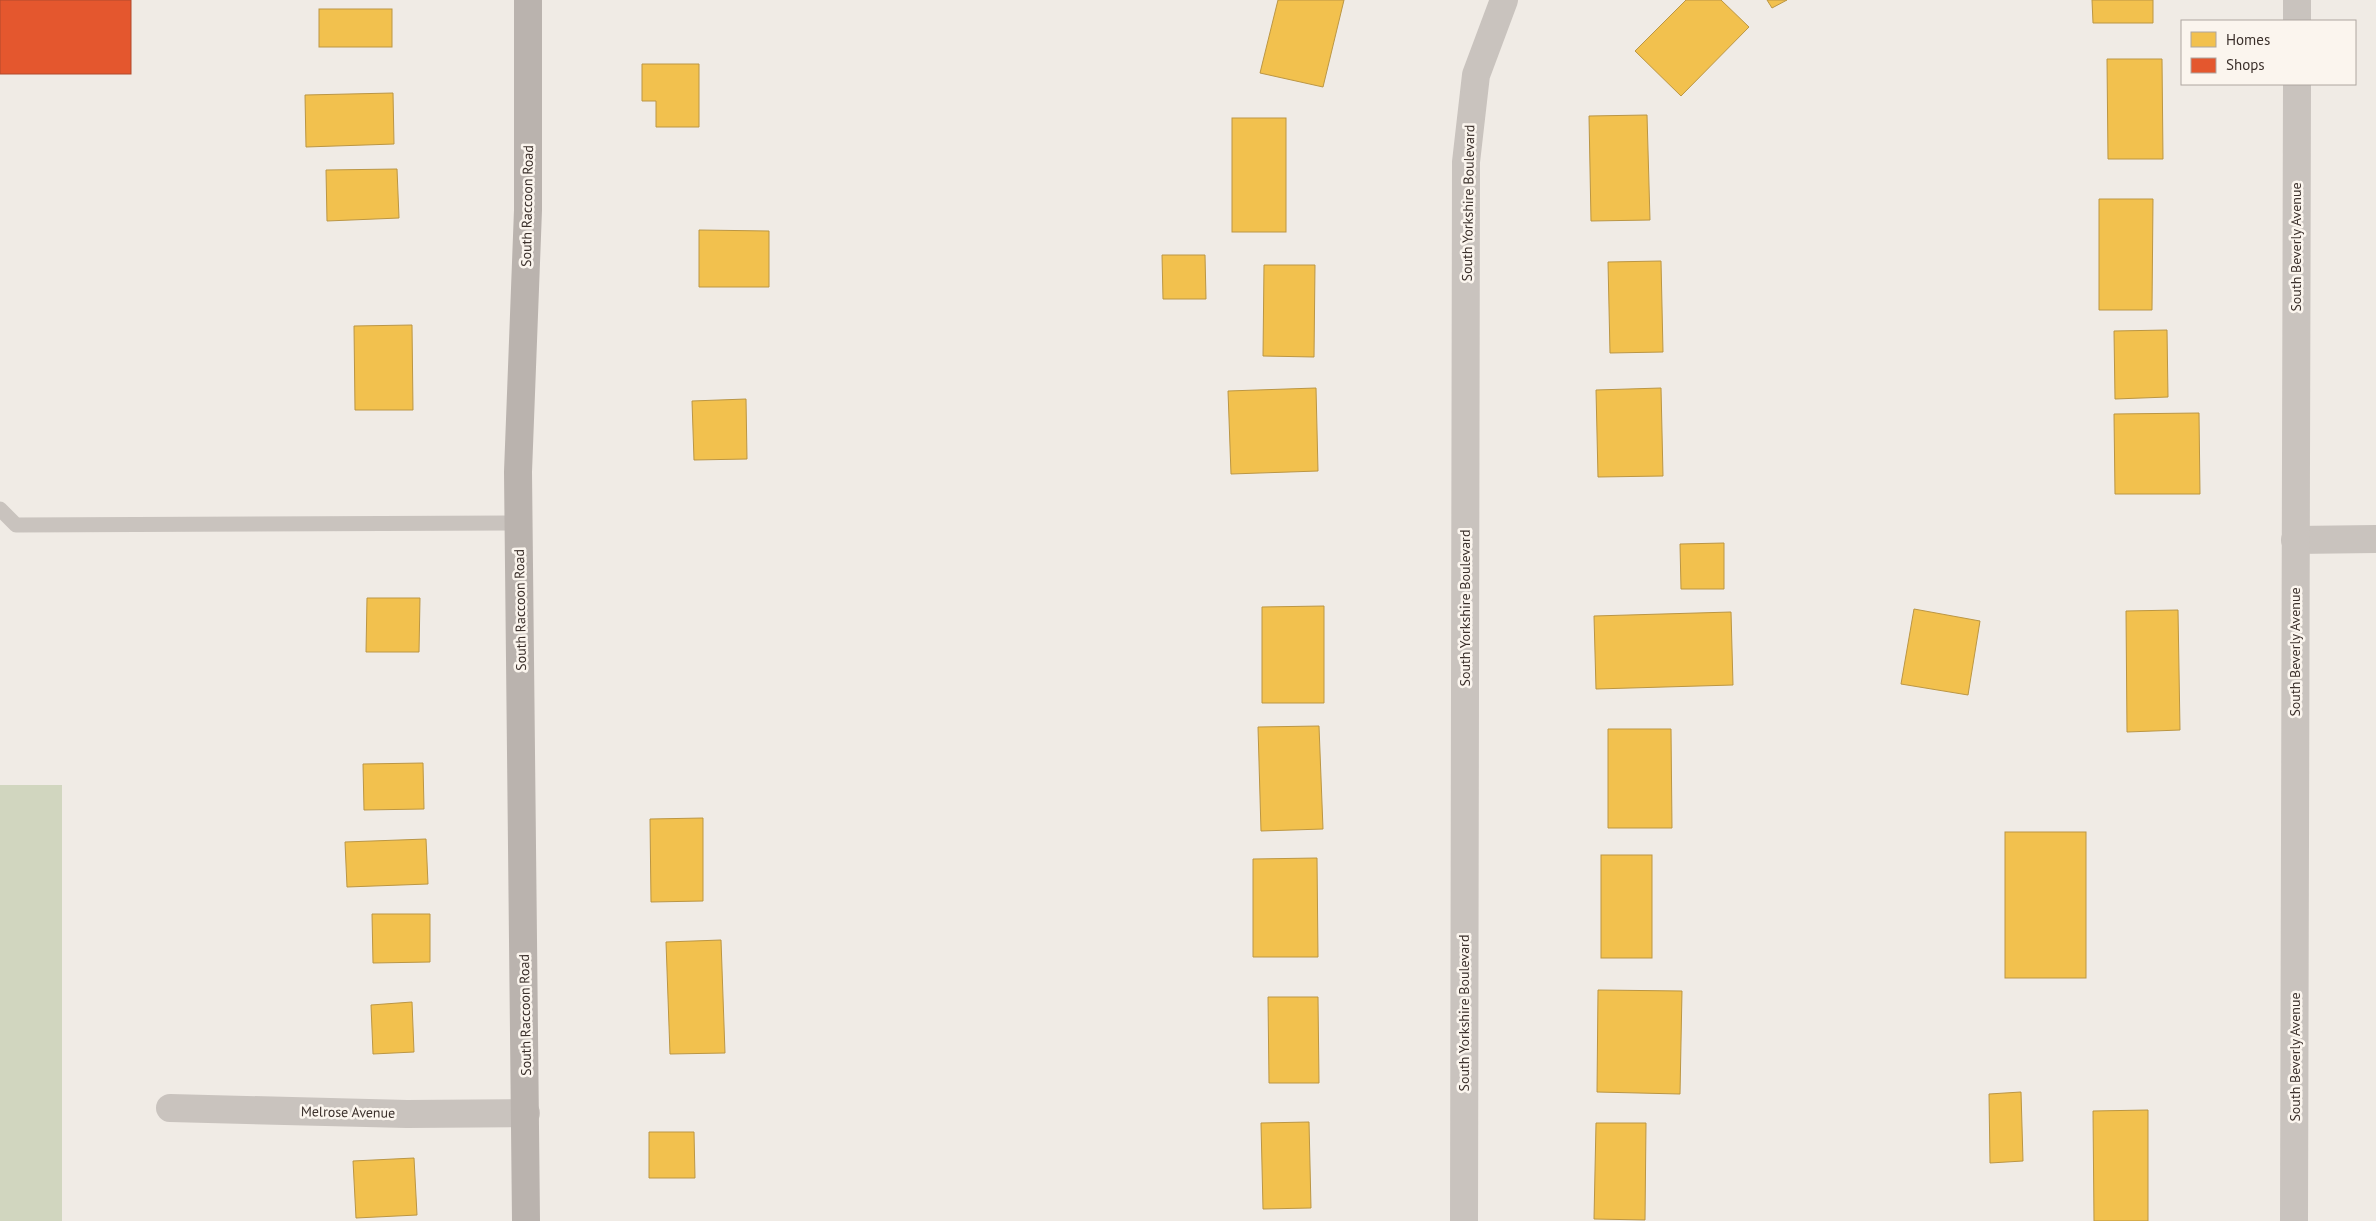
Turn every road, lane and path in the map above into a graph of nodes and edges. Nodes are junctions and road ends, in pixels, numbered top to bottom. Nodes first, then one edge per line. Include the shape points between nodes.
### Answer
1 (528, 0) edge
2 (1504, 0) edge
3 (2297, 0) edge
4 (2297, 20) edge
5 (2297, 85) edge
6 (0, 509) edge
7 (519, 523) junction
8 (2376, 539) edge
9 (2296, 540) junction
10 (170, 1108) dead end
11 (526, 1113) junction
12 (526, 1221) edge
13 (1464, 1221) edge
14 (2294, 1221) edge

1 - 7 street, South Raccoon Road via 528,210
2 - 13 street, South Yorkshire Boulevard via 1476,75 1466,162
3 - 4 street
5 - 9 street, South Beverly Avenue
6 - 7 lane via 16,524
7 - 11 street, South Raccoon Road
8 - 9 street
9 - 14 street, South Beverly Avenue
10 - 11 street, Melrose Avenue via 407,1114
11 - 12 street, South Raccoon Road

